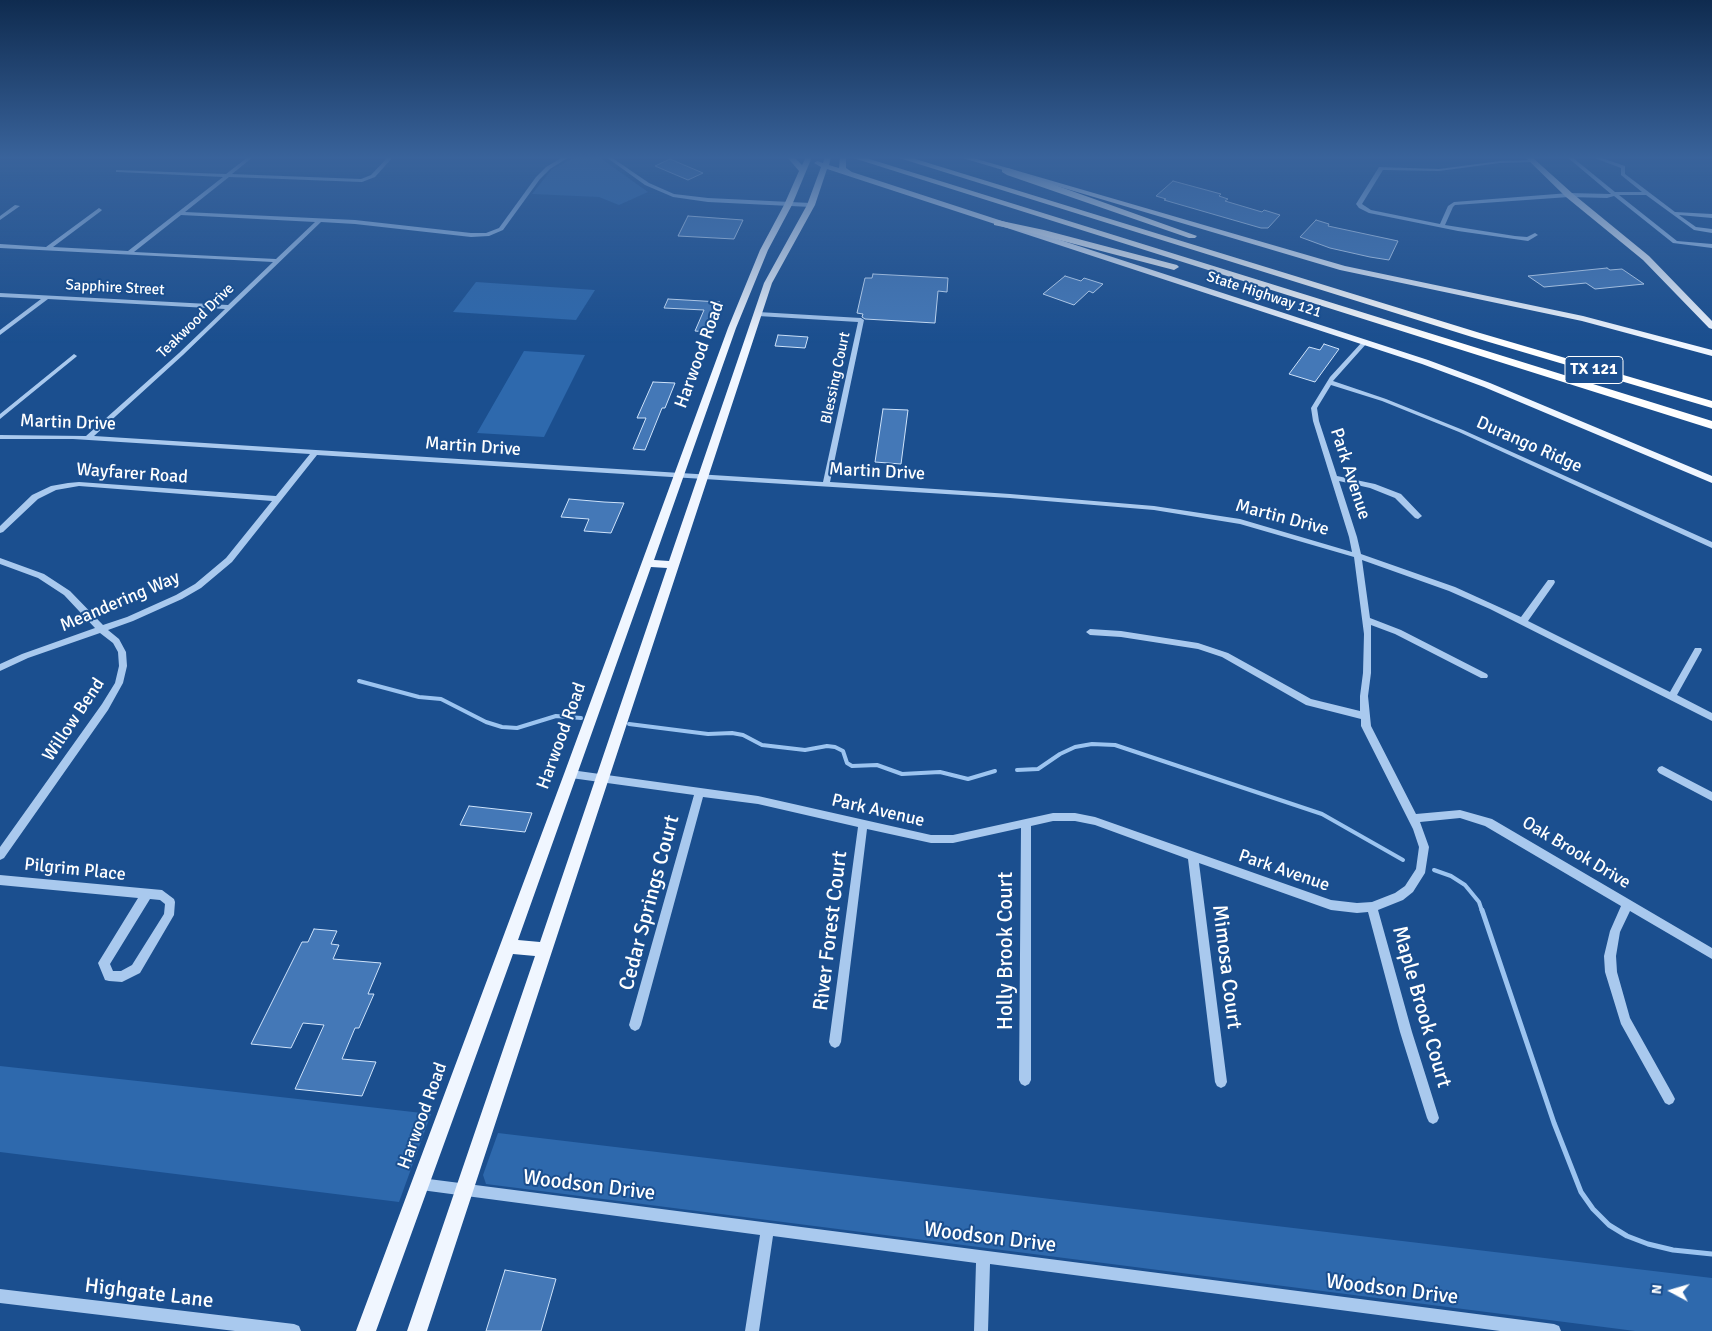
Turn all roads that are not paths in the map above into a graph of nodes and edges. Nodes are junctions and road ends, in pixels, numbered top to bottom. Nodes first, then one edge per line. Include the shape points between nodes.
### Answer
1 (87, 219) edge
2 (171, 219) edge
3 (302, 219) edge
4 (508, 219) edge
5 (784, 219) edge
6 (800, 219) edge
7 (985, 219) edge
8 (1055, 219) edge
9 (1101, 219) edge
10 (1144, 219) edge
11 (1173, 219) edge
12 (1411, 219) edge
13 (1445, 219) edge
14 (1598, 219) edge
15 (1647, 219) edge
16 (1683, 219) edge
17 (320, 220) junction
18 (997, 223) junction
19 (1442, 225) junction
20 (1712, 231) edge
21 (1535, 235) dead end
22 (0, 246) edge
23 (1712, 246) edge
24 (48, 248) junction
25 (775, 250) junction
26 (129, 253) junction
27 (277, 261) junction
28 (0, 295) edge
29 (47, 297) junction
30 (228, 307) junction
31 (738, 312) junction
32 (758, 314) junction
33 (1712, 326) edge
34 (1410, 329) junction
35 (0, 334) edge
36 (1476, 335) junction
37 (1365, 342) junction
38 (1712, 354) edge
39 (74, 356) dead end
40 (714, 380) junction
41 (1329, 382) junction
42 (734, 385) junction
43 (1712, 405) edge
44 (0, 417) edge
45 (1712, 424) edge
46 (0, 437) edge
47 (88, 438) junction
48 (314, 453) junction
49 (679, 476) junction
50 (702, 477) junction
51 (1334, 478) junction
52 (1712, 480) edge
53 (826, 485) junction
54 (278, 499) junction
55 (1418, 516) dead end
56 (0, 530) edge
57 (1712, 545) edge
58 (1358, 556) junction
59 (0, 561) edge
60 (647, 563) junction
61 (673, 565) junction
62 (1551, 582) dead end
63 (1366, 620) junction
64 (1522, 622) junction
65 (102, 630) junction
66 (1090, 632) dead end
67 (1698, 650) dead end
68 (0, 668) edge
69 (1484, 676) dead end
70 (1672, 697) junction
71 (1365, 716) junction
72 (1712, 717) edge
73 (1662, 770) dead end
74 (572, 774) junction
75 (602, 778) junction
76 (700, 791) junction
77 (1712, 797) edge
78 (1414, 818) junction
79 (1026, 822) junction
80 (863, 824) junction
81 (0, 855) edge
82 (1193, 856) junction
83 (0, 880) edge
84 (146, 895) junction
85 (1628, 904) junction
86 (1372, 907) junction
87 (508, 946) junction
88 (546, 950) junction
89 (1712, 954) edge
90 (635, 1025) dead end
91 (835, 1042) dead end
92 (1025, 1080) dead end
93 (1221, 1082) dead end
94 (1669, 1099) dead end
95 (1433, 1118) dead end
96 (421, 1184) junction
97 (464, 1190) junction
98 (767, 1229) junction
99 (982, 1257) junction
100 (0, 1296) edge
101 (230, 1327) edge
102 (294, 1331) edge
103 (366, 1331) edge
104 (417, 1331) edge
105 (752, 1331) edge
106 (981, 1331) edge
107 (1554, 1331) edge

1 - 24 street
2 - 26 street
3 - 17 street
4 - 17 street via 501,229 488,235
5 - 25 main road, Harwood Road
6 - 25 main road, Harwood Road
7 - 18 main road, State Highway 121
8 - 34 highway, TX 121
9 - 36 highway, TX 121
10 - 36 highway via 1455,323
11 - 38 main road via 1327,264 1583,319
12 - 19 street
13 - 19 street
14 - 33 main road via 1646,258
15 - 23 street via 1675,242
16 - 20 street via 1694,228
17 - 27 street, Teakwood Drive
18 - 34 highway via 1230,282 1389,327
18 - 37 main road, State Highway 121
19 - 21 street via 1528,240
22 - 24 street
24 - 26 street
25 - 31 main road, Harwood Road
25 - 32 main road, Harwood Road
26 - 27 street
27 - 30 street, Teakwood Drive
28 - 29 street, Sapphire Street
29 - 30 street, Sapphire Street
29 - 35 street
30 - 47 street, Teakwood Drive
31 - 32 main road
31 - 40 main road, Harwood Road
32 - 42 main road, Harwood Road
32 - 53 street, Blessing Court via 861,320
34 - 45 highway, TX 121
36 - 43 highway, TX 121
37 - 41 street, Park Avenue
37 - 52 main road, State Highway 121 via 1487,385
39 - 44 street
40 - 42 main road
40 - 49 main road, Harwood Road
41 - 51 street, Park Avenue via 1314,408
41 - 57 street, Durango Ridge via 1461,431
42 - 50 main road, Harwood Road
46 - 47 street, Martin Drive
47 - 48 street, Martin Drive
48 - 49 street, Martin Drive
48 - 54 street, Meandering Way
49 - 50 street, Martin Drive
49 - 60 main road, Harwood Road
50 - 53 street, Martin Drive
50 - 61 main road, Harwood Road
51 - 55 street via 1393,494 1404,500
51 - 58 street, Park Avenue
53 - 58 street, Martin Drive via 1154,508 1240,522
54 - 56 street, Wayfarer Road via 68,485 35,497
54 - 65 street, Meandering Way via 230,560 206,580 162,605
58 - 63 street, Park Avenue
58 - 64 street, Martin Drive via 1459,592
59 - 65 street, Willow Bend via 54,583
60 - 61 main road
60 - 74 main road, Harwood Road
61 - 75 main road, Harwood Road
62 - 64 street
63 - 69 street via 1398,632
63 - 71 street, Park Avenue
64 - 70 street, Martin Drive
65 - 68 street, Meandering Way via 25,656
65 - 81 street, Willow Bend via 116,641 122,652 119,683
66 - 71 street via 1198,646 1225,654 1309,702
67 - 70 street
70 - 72 street, Martin Drive
71 - 78 street, Park Avenue via 1370,735
73 - 77 street
74 - 75 street, Park Avenue
74 - 87 main road, Harwood Road
75 - 76 street, Park Avenue
75 - 88 main road, Harwood Road
76 - 80 street, Park Avenue via 768,802
76 - 90 street, Cedar Springs Court
78 - 85 street, Oak Brook Drive via 1460,814 1488,822
78 - 86 street, Park Avenue via 1424,847 1421,870 1409,889 1399,897
79 - 80 street, Park Avenue via 941,840
79 - 82 street, Park Avenue via 1063,816 1086,819
79 - 92 street, Holly Brook Court
80 - 91 street, River Forest Court
82 - 86 street, Park Avenue via 1330,905
82 - 93 street, Mimosa Court
83 - 84 street, Pilgrim Place
84 - 84 street, Pilgrim Place via 162,896 170,902 169,915 136,969 122,977 109,976 104,963
85 - 89 street, Oak Brook Drive
85 - 94 street via 1615,931 1610,956 1611,972 1625,1020
86 - 95 street, Maple Brook Court
87 - 88 main road
87 - 96 main road, Harwood Road
88 - 97 main road, Harwood Road
96 - 97 street, Woodson Drive
96 - 103 main road, Harwood Road
97 - 98 street, Woodson Drive
97 - 104 main road, Harwood Road
98 - 99 street, Woodson Drive
98 - 105 street
99 - 106 street
99 - 107 street, Woodson Drive
100 - 101 street, Highgate Lane
101 - 102 street, Highgate Lane

